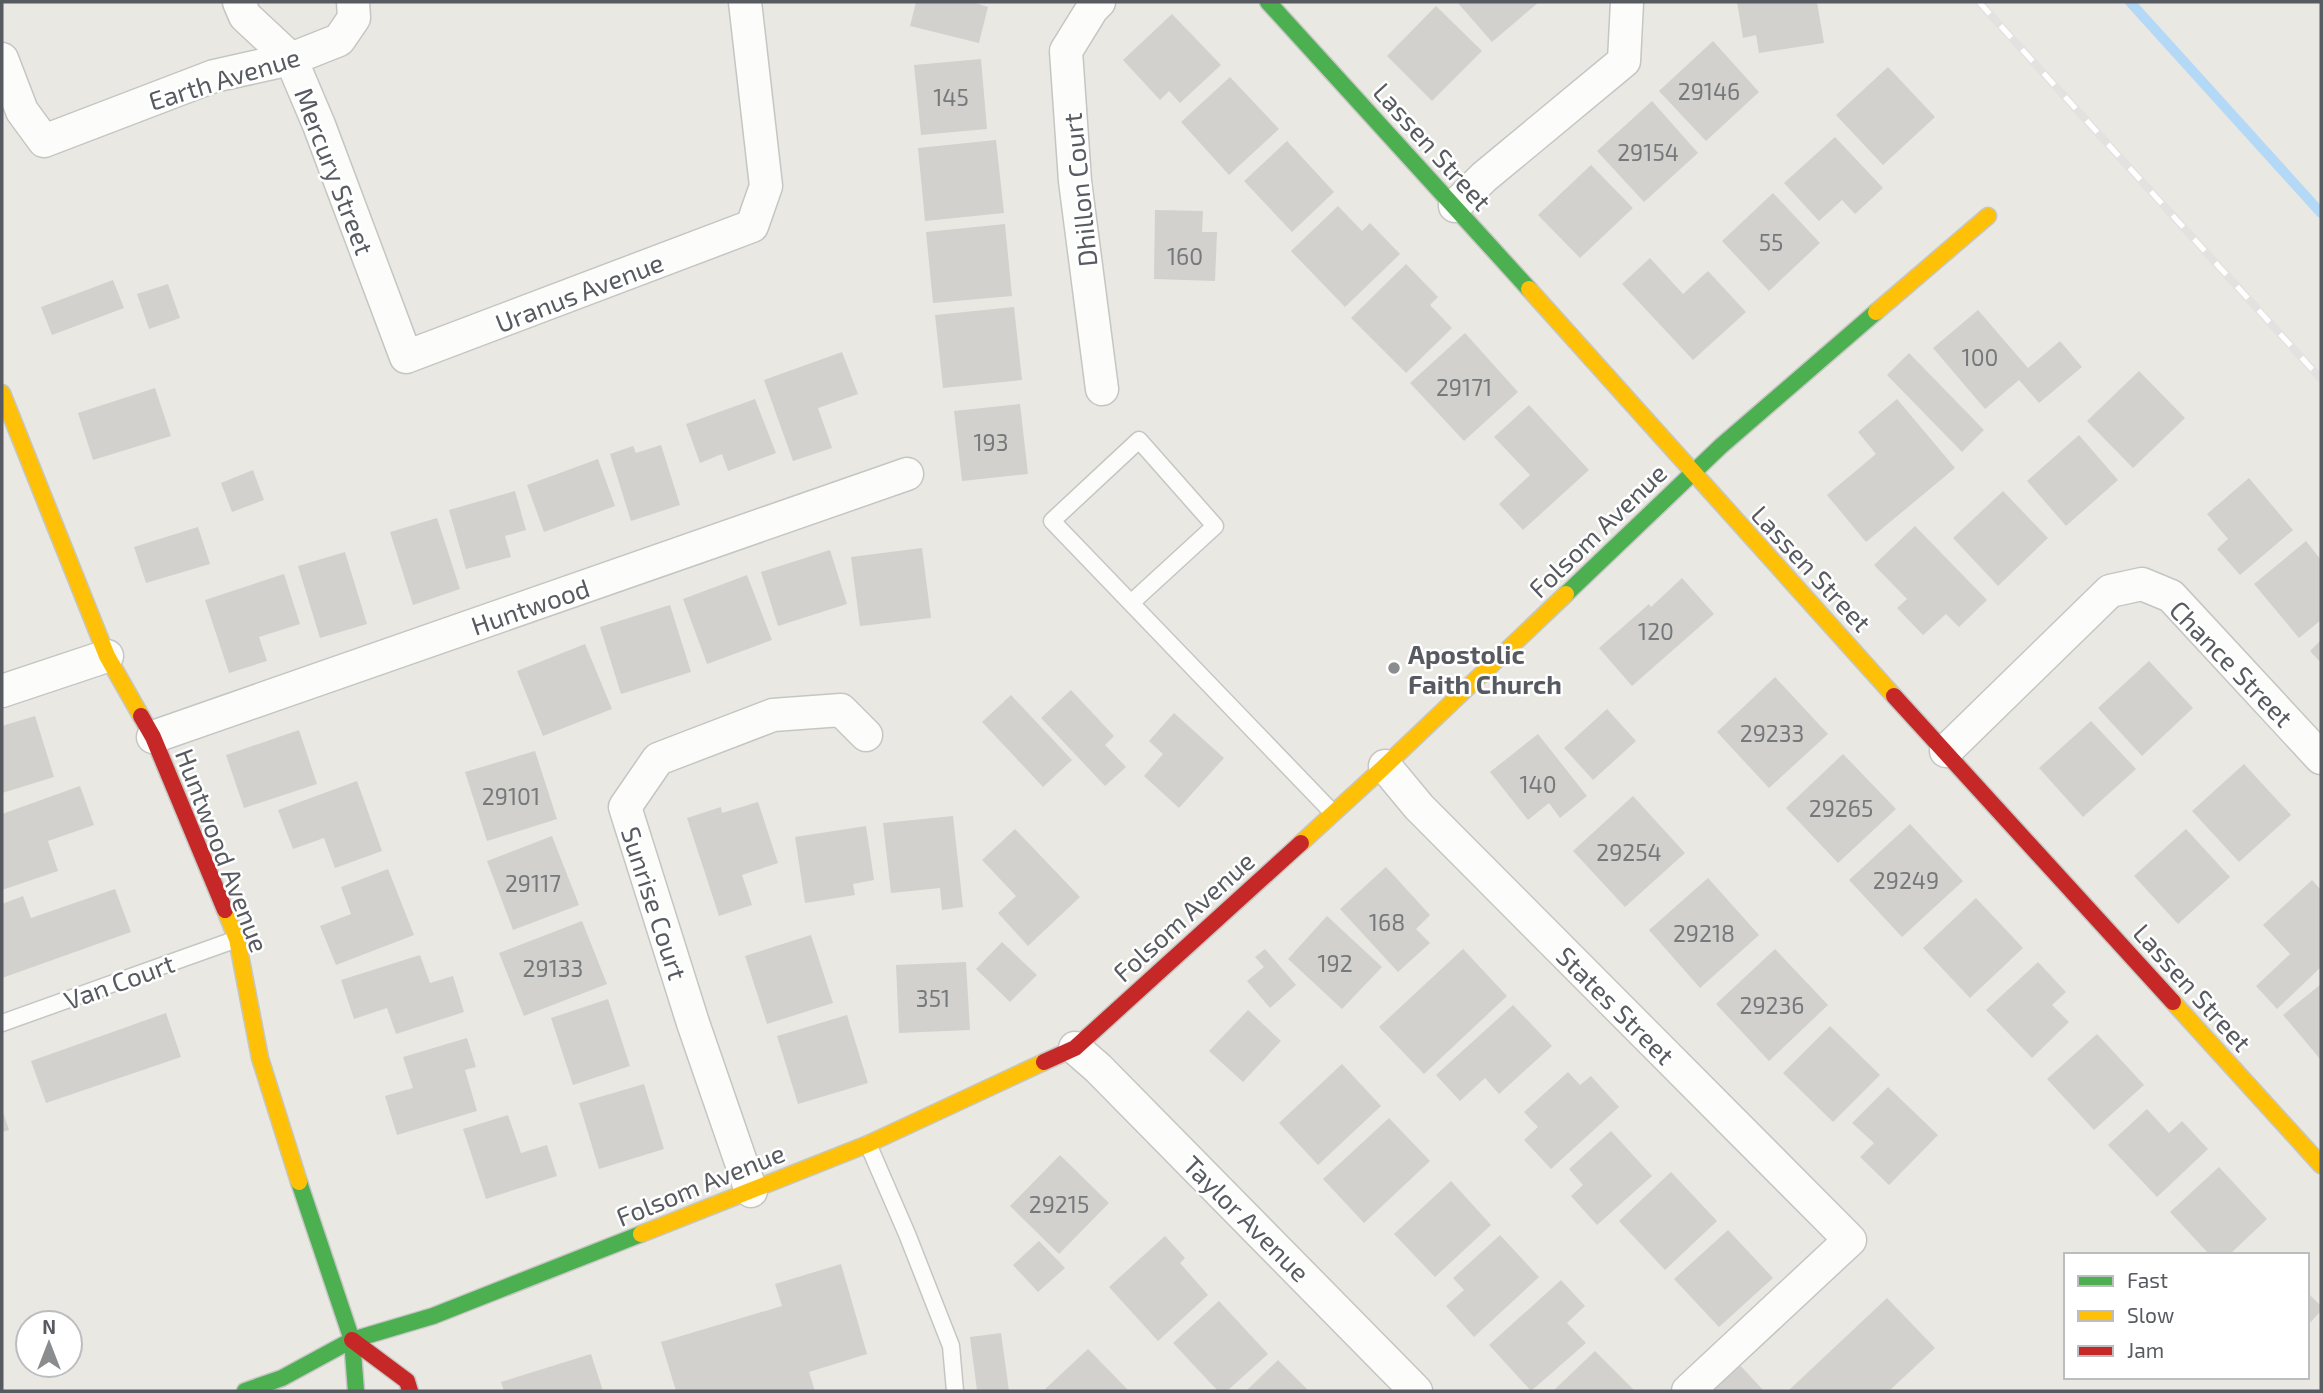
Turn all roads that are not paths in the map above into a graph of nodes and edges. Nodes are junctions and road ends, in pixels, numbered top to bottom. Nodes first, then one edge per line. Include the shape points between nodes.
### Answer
1 (240, 2) edge
2 (745, 2) edge
3 (1099, 2) edge
4 (1268, 2) edge
5 (1628, 2) edge
6 (354, 10) edge
7 (2, 59) edge
8 (291, 59) junction
9 (1455, 206) junction
10 (1988, 216) dead end
11 (406, 357) joint
12 (1102, 389) dead end
13 (4, 405) edge
14 (1692, 473) junction
15 (907, 474) dead end
16 (1131, 603) junction
17 (107, 656) junction
18 (2, 691) edge
19 (866, 735) dead end
20 (153, 737) junction
21 (1946, 751) junction
22 (2321, 758) edge
23 (1385, 766) junction
24 (1333, 813) junction
25 (237, 939) junction
26 (2, 1023) edge
27 (1075, 1048) junction
28 (868, 1144) junction
29 (2321, 1164) edge
30 (751, 1191) junction
31 (352, 1340) junction
32 (245, 1391) edge
33 (356, 1391) edge
34 (410, 1391) edge
35 (956, 1391) edge
36 (1416, 1391) edge
37 (1688, 1391) edge

1 - 8 street, Mercury Street via 245,16
2 - 11 street, Uranus Avenue via 766,186 752,226
3 - 12 street, Dhillon Court via 1066,51 1075,181
4 - 9 street, Lassen Street
5 - 9 street via 1624,61
6 - 8 street, Earth Avenue via 339,40
7 - 8 street, Earth Avenue via 22,111 44,141 214,76
8 - 11 street, Mercury Street
9 - 14 street, Lassen Street
10 - 14 street, Folsom Avenue
13 - 17 street, Huntwood Avenue
14 - 21 street, Lassen Street
14 - 23 street, Folsom Avenue
15 - 20 street, Huntwood
16 - 16 lane via 1052,521 1139,440 1215,526
16 - 24 lane
17 - 18 street
17 - 20 street, Huntwood Avenue
19 - 30 street, Sunrise Court via 841,710 773,715 658,759 625,807
20 - 25 street, Huntwood Avenue
21 - 22 street, Chance Street via 2110,591 2143,584 2171,596
21 - 29 street, Lassen Street
23 - 24 street, Folsom Avenue
23 - 37 street, States Street via 1419,807 1850,1240
24 - 27 street, Folsom Avenue
25 - 26 lane, Van Court
25 - 31 street, Huntwood Avenue via 260,1058
27 - 28 street, Folsom Avenue
27 - 36 street, Taylor Avenue
28 - 30 street, Folsom Avenue
28 - 35 lane via 951,1346
30 - 31 street, Folsom Avenue via 433,1316
31 - 32 street, Folsom Avenue via 282,1378
31 - 33 street, Huntwood Avenue
31 - 34 street via 407,1381

